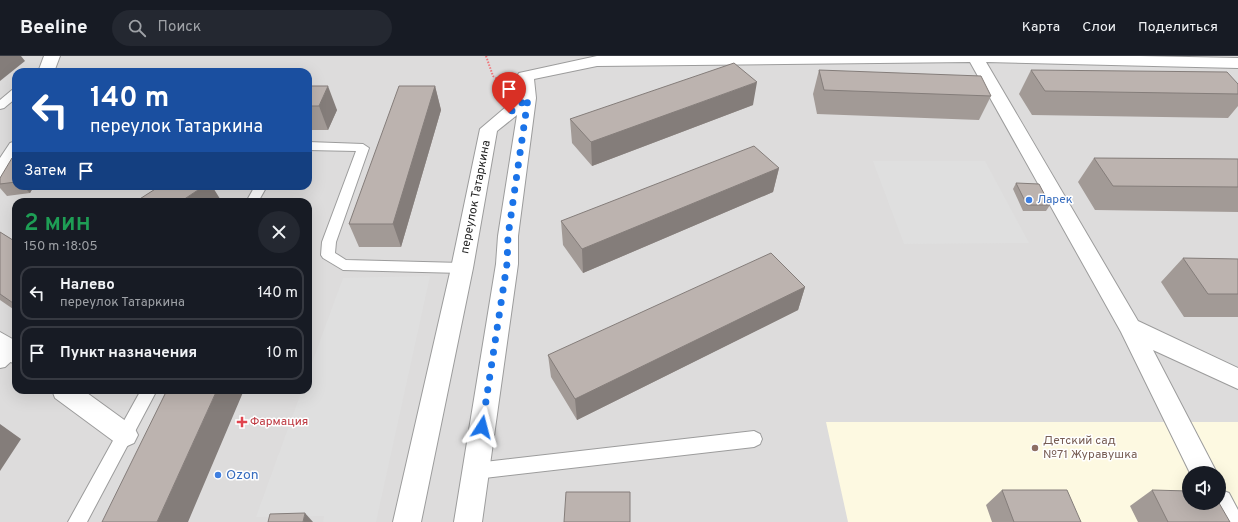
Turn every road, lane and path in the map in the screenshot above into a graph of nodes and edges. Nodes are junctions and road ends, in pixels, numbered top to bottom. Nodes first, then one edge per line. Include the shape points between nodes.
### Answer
1 (52, 56) edge
2 (975, 57) junction
3 (1238, 63) edge
4 (48, 68) edge
5 (12, 96) edge
6 (528, 98) junction
7 (0, 106) edge
8 (312, 146) edge
9 (12, 154) edge
10 (0, 173) edge
11 (462, 268) junction
12 (1130, 328) junction
13 (1238, 379) edge
14 (69, 394) edge
15 (147, 394) edge
16 (125, 435) junction
17 (754, 439) dead end
18 (1200, 466) edge
19 (476, 471) junction
20 (1223, 510) edge
21 (77, 522) edge
22 (407, 522) edge
23 (468, 522) edge
24 (1230, 522) edge

1 - 4 street
2 - 3 street
2 - 6 street via 597,61 525,76
2 - 12 street
5 - 7 lane
6 - 11 street, переулок Татаркина via 489,128
6 - 19 street via 508,236 507,264
8 - 11 lane via 363,148 329,242 328,255 343,265
9 - 10 street
11 - 22 street, переулок Татаркина
12 - 13 street
12 - 18 street
14 - 16 street
15 - 16 lane
16 - 21 lane
17 - 19 lane
19 - 23 street
20 - 24 street

